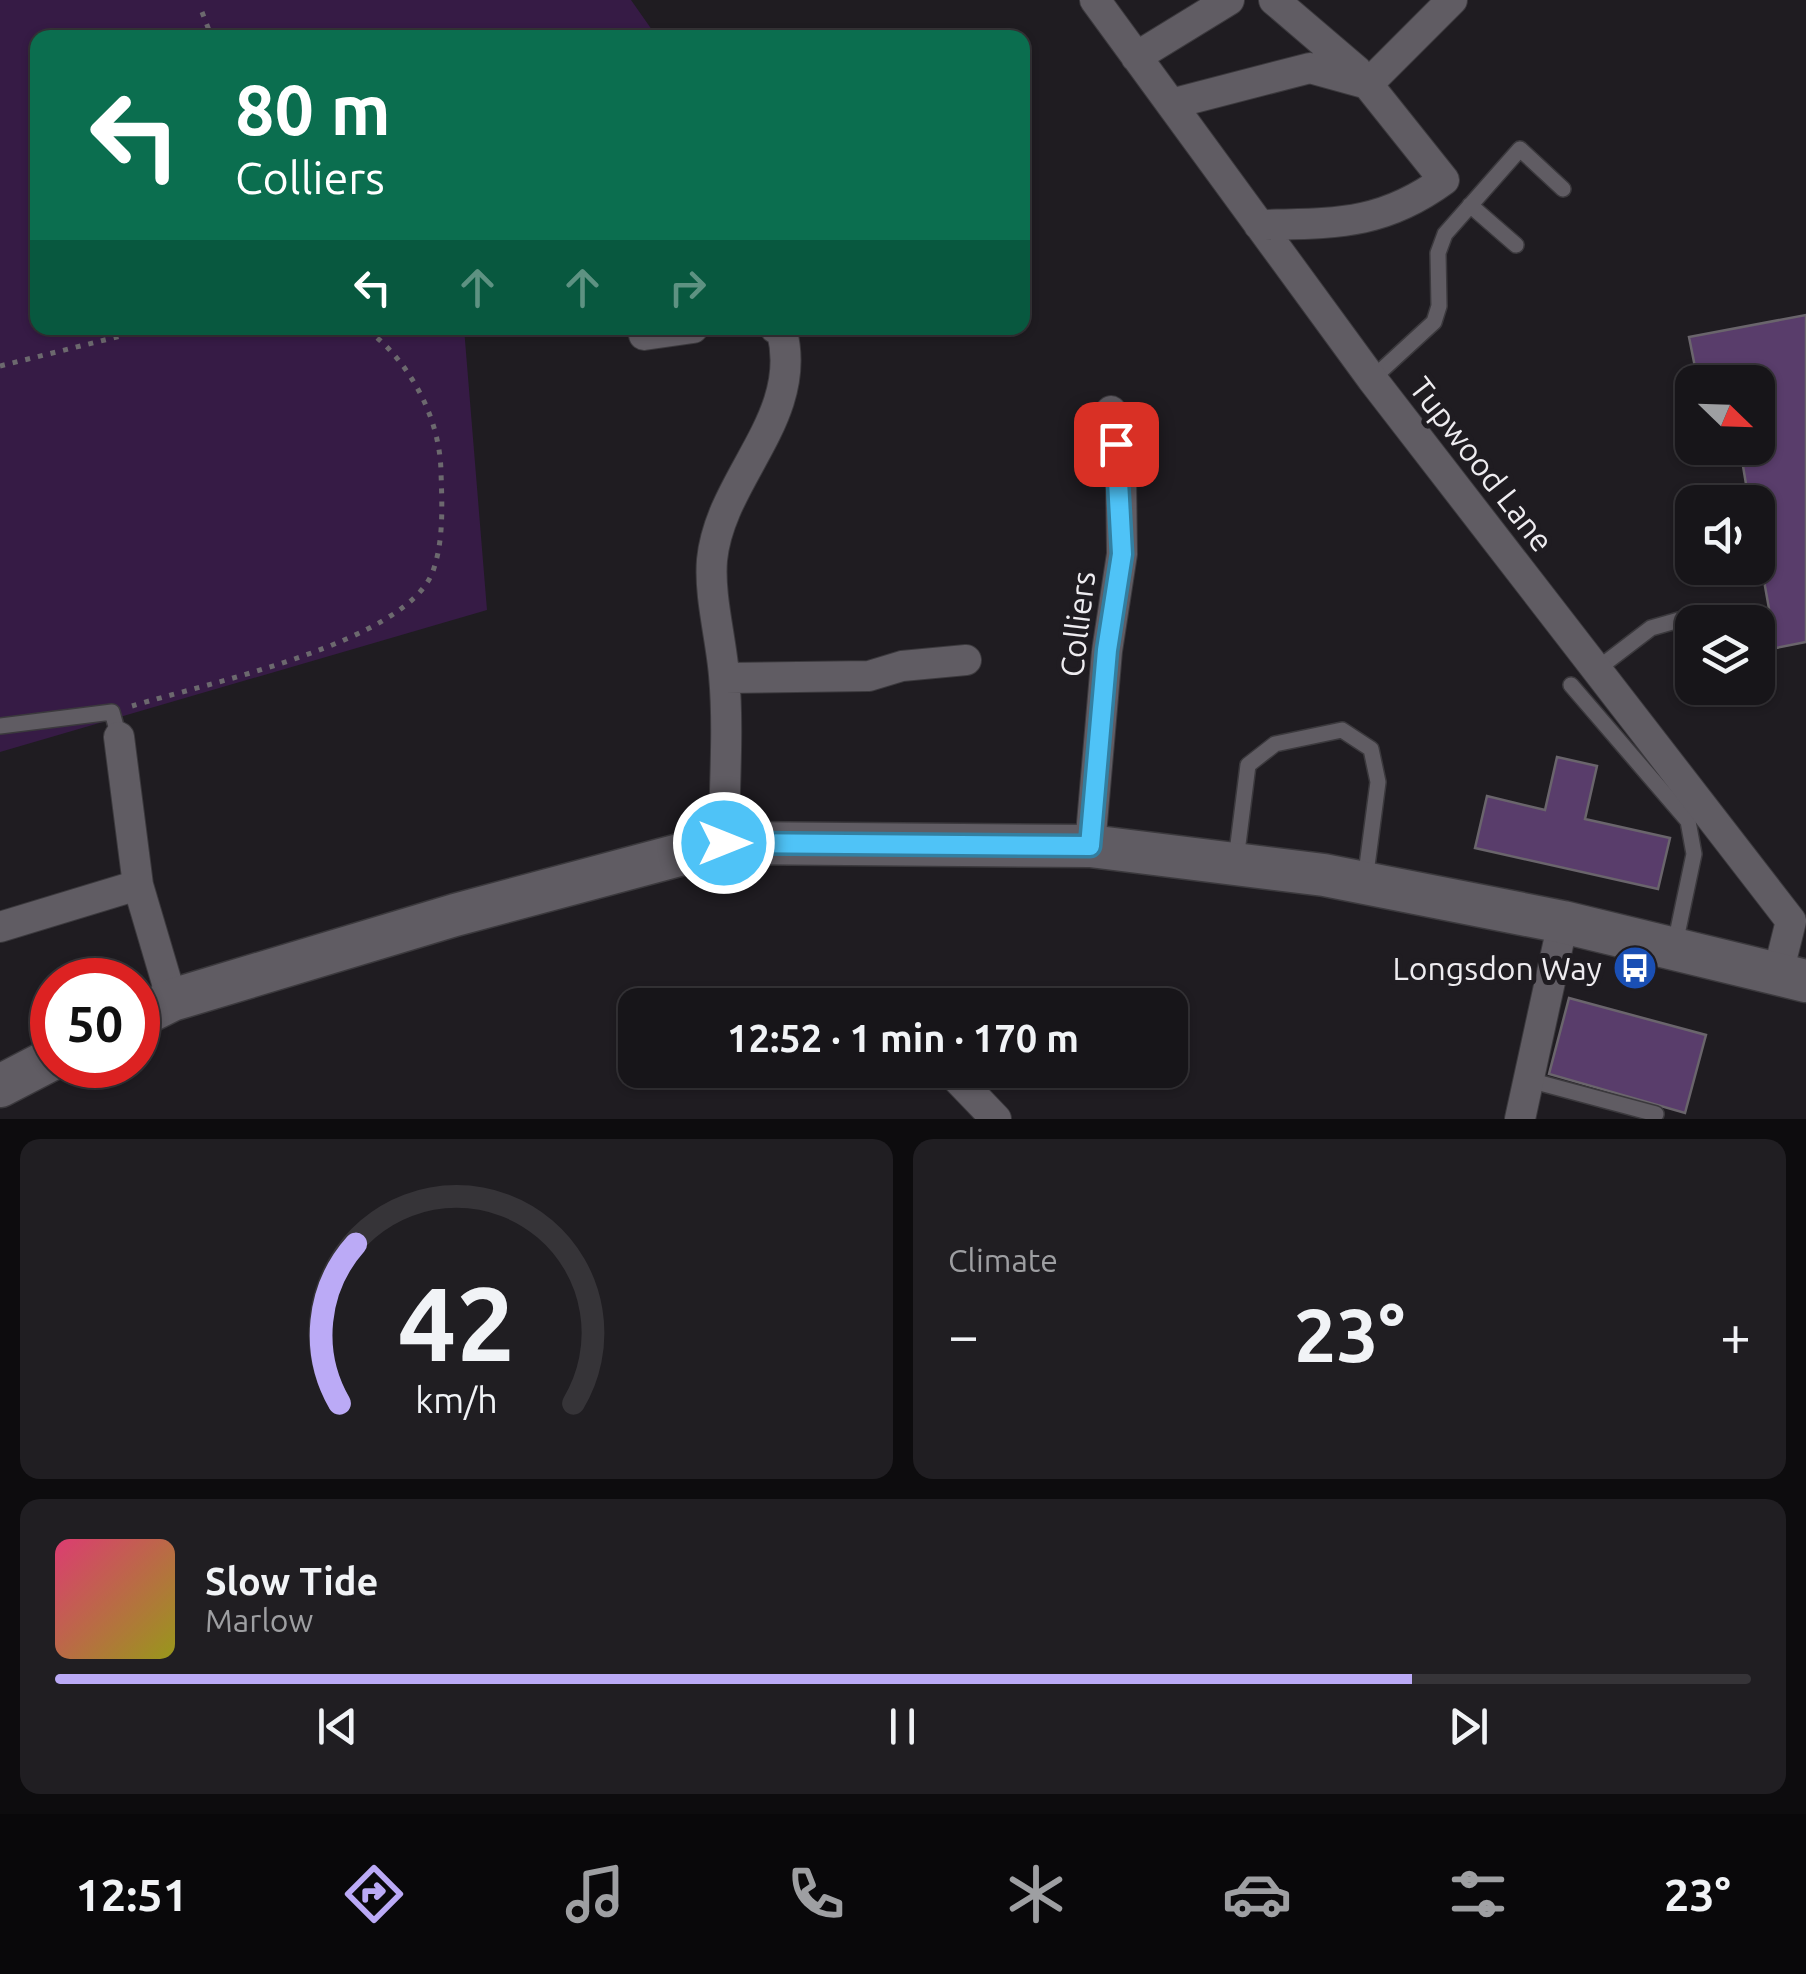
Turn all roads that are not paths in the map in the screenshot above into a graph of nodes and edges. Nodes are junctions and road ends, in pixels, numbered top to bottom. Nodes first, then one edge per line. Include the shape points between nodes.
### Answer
1 (1095, 0) edge
2 (1228, 0) edge
3 (1274, 0) edge
4 (1452, 0) edge
5 (1136, 56) junction
6 (1368, 84) junction
7 (1171, 104) junction
8 (1564, 188) dead end
9 (1470, 205) junction
10 (1259, 224) junction
11 (1516, 245) dead end
12 (783, 335) edge
13 (1372, 379) junction
14 (1111, 411) dead end
15 (1675, 621) edge
16 (966, 660) dead end
17 (725, 678) junction
18 (1584, 678) junction
19 (116, 725) joint
20 (0, 726) edge
21 (724, 843) junction
22 (1090, 846) junction
23 (1235, 864) junction
24 (1364, 883) junction
25 (138, 885) junction
26 (1563, 922) junction
27 (0, 927) edge
28 (1674, 948) junction
29 (148, 958) edge
30 (1792, 977) edge
31 (160, 1006) edge
32 (30, 1071) edge
33 (1530, 1080) junction
34 (0, 1086) edge
35 (966, 1088) edge
36 (1656, 1114) dead end
37 (996, 1119) edge
38 (1520, 1119) edge

1 - 5 street, Tupwood Lane
2 - 5 street
3 - 6 street
4 - 6 street
5 - 7 street, Tupwood Lane
6 - 7 street via 1310,68
6 - 10 street via 1444,180 1413,202 1364,221
7 - 10 street, Tupwood Lane
8 - 9 lane via 1520,149
9 - 11 lane
9 - 13 lane via 1438,253 1434,322
10 - 13 street, Tupwood Lane
12 - 17 street via 789,359 780,405 723,522 712,561
13 - 18 street, Tupwood Lane
14 - 22 street, Colliers via 1122,554
15 - 18 lane via 1651,628
16 - 17 street via 869,676
17 - 21 street
18 - 28 lane via 1688,821 1694,854
18 - 30 street, Tupwood Lane via 1791,921
19 - 20 lane
19 - 25 street
21 - 22 main road
21 - 31 main road via 455,915
22 - 23 main road
23 - 24 main road
23 - 24 lane via 1248,765 1275,744 1342,730 1371,749 1378,782
24 - 26 main road
25 - 27 street
25 - 29 street
26 - 28 main road
26 - 33 street
28 - 30 main road
32 - 34 main road
33 - 36 lane
33 - 38 street
35 - 37 street

